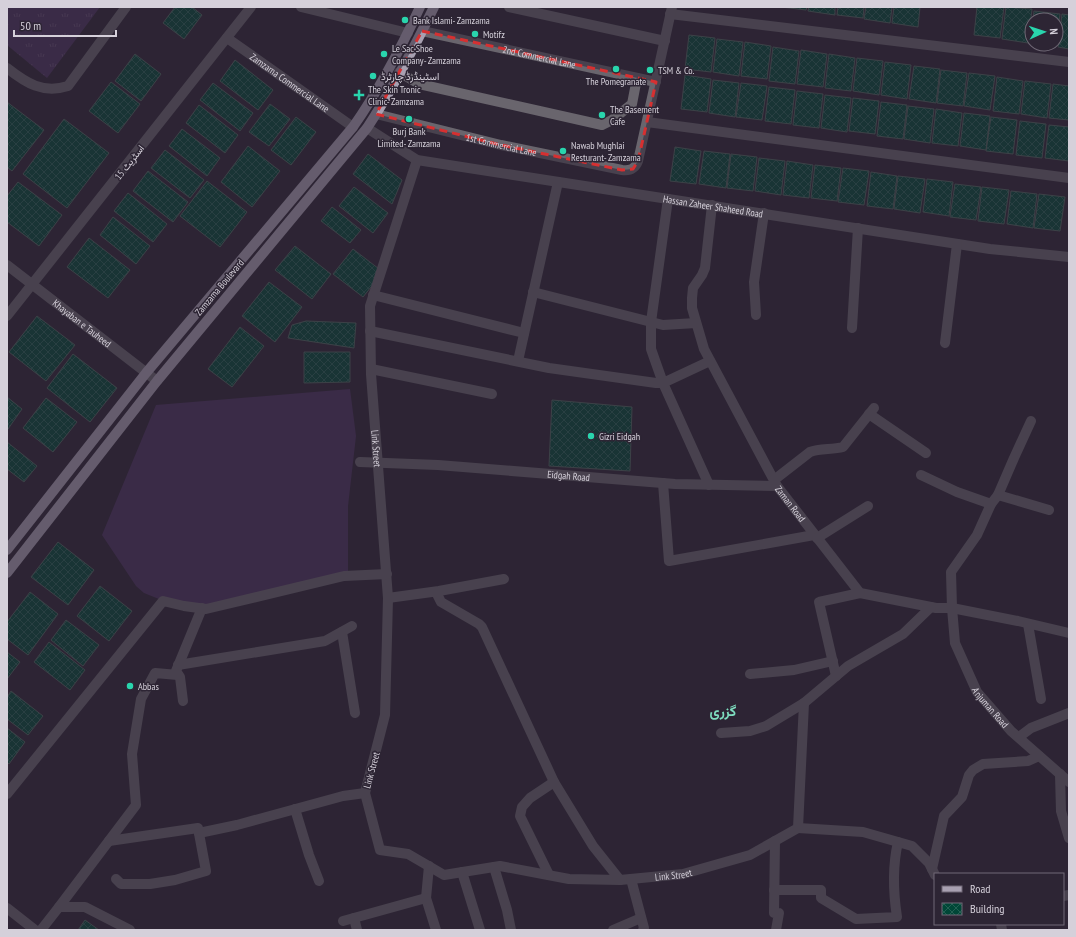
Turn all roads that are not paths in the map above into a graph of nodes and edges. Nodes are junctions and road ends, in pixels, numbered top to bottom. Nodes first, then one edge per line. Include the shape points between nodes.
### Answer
1 (126, 7) edge
2 (251, 7) edge
3 (301, 7) edge
4 (420, 7) edge
5 (434, 7) edge
6 (508, 7) edge
7 (671, 10) edge
8 (422, 31) junction
9 (408, 33) junction
10 (227, 38) junction
11 (665, 41) junction
12 (1069, 62) edge
13 (9, 72) edge
14 (399, 72) junction
15 (637, 78) junction
16 (656, 82) junction
17 (376, 114) junction
18 (647, 122) junction
19 (353, 127) junction
20 (367, 128) junction
21 (417, 160) junction
22 (1069, 178) edge
23 (558, 182) junction
24 (668, 199) junction
25 (712, 205) junction
26 (764, 214) junction
27 (858, 228) junction
28 (957, 244) junction
29 (1069, 257) edge
30 (7, 265) edge
31 (32, 285) junction
32 (533, 292) junction
33 (373, 295) junction
34 (756, 315) dead end
35 (7, 316) edge
36 (651, 322) junction
37 (696, 323) junction
38 (852, 328) dead end
39 (370, 331) junction
40 (524, 332) junction
41 (945, 343) dead end
42 (710, 360) junction
43 (518, 361) junction
44 (371, 369) junction
45 (146, 373) junction
46 (157, 381) junction
47 (663, 382) junction
48 (492, 394) dead end
49 (1031, 421) dead end
50 (926, 453) dead end
51 (360, 462) dead end
52 (378, 463) junction
53 (921, 475) dead end
54 (663, 483) junction
55 (776, 483) junction
56 (709, 485) junction
57 (998, 495) junction
58 (991, 504) junction
59 (868, 506) dead end
60 (1049, 510) dead end
61 (816, 536) junction
62 (7, 550) edge
63 (7, 573) edge
64 (386, 574) junction
65 (504, 579) dead end
66 (436, 592) junction
67 (860, 593) junction
68 (388, 598) junction
69 (931, 607) junction
70 (202, 608) junction
71 (952, 608) junction
72 (1028, 624) junction
73 (352, 626) dead end
74 (342, 632) junction
75 (1069, 633) edge
76 (833, 661) junction
77 (178, 670) junction
78 (750, 674) dead end
79 (836, 676) junction
80 (1041, 699) dead end
81 (183, 701) dead end
82 (804, 703) junction
83 (355, 713) dead end
84 (1069, 713) edge
85 (721, 733) dead end
86 (1019, 737) junction
87 (1039, 756) junction
88 (1060, 774) junction
89 (554, 782) junction
90 (1069, 782) edge
91 (365, 793) junction
92 (7, 794) edge
93 (295, 809) junction
94 (798, 828) junction
95 (199, 833) junction
96 (1069, 838) edge
97 (109, 841) junction
98 (775, 841) junction
99 (898, 842) junction
100 (429, 866) junction
101 (494, 867) junction
102 (462, 872) junction
103 (934, 872) edge
104 (549, 875) junction
105 (116, 879) dead end
106 (631, 879) junction
107 (620, 880) junction
108 (319, 881) dead end
109 (774, 890) junction
110 (426, 898) junction
111 (59, 907) junction
112 (7, 908) edge
113 (354, 918) junction
114 (641, 918) junction
115 (343, 922) dead end
116 (34, 930) edge
117 (42, 930) edge
118 (130, 930) edge
119 (357, 930) edge
120 (436, 930) edge
121 (480, 930) edge
122 (511, 930) edge
123 (613, 930) edge
124 (643, 930) edge
125 (776, 930) edge

1 - 13 street via 68,86 37,87
2 - 10 street, اسٹریٹ 15
3 - 9 street
4 - 9 main road, Zamzama Boulevard
5 - 8 main road, Zamzama Boulevard
6 - 11 street
7 - 11 street
7 - 12 street
8 - 14 main road, Zamzama Boulevard
8 - 15 street, 2nd Commercial Lane
9 - 19 main road, Zamzama Boulevard
10 - 19 street, Zamzama Commercial Lane
10 - 31 street, اسٹریٹ 15
11 - 16 street
14 - 15 street via 419,84 602,125 632,104
14 - 17 main road, Zamzama Boulevard
15 - 16 street, 2nd Commercial Lane
16 - 18 street
17 - 18 street, 1st Commercial Lane via 501,146 628,171 637,165
17 - 20 main road, Zamzama Boulevard
18 - 22 street
19 - 45 main road, Zamzama Boulevard
20 - 21 street, Hassan Zaheer Shaheed Road
20 - 46 main road, Zamzama Boulevard
21 - 23 street, Hassan Zaheer Shaheed Road
21 - 33 street, Link Street
23 - 24 street, Hassan Zaheer Shaheed Road
23 - 32 street
24 - 25 street, Hassan Zaheer Shaheed Road
24 - 36 street
25 - 26 street, Hassan Zaheer Shaheed Road
25 - 37 street, Zaman Road via 704,268 693,288 692,308
26 - 27 street, Hassan Zaheer Shaheed Road
26 - 34 street via 754,282
27 - 28 street, Hassan Zaheer Shaheed Road
27 - 38 street
28 - 29 street, Hassan Zaheer Shaheed Road
28 - 41 street
30 - 31 street, Khayaban e Tauheed
31 - 35 street, اسٹریٹ 15
31 - 45 street, Khayaban e Tauheed
32 - 36 street
32 - 40 street
33 - 39 street, Link Street via 370,306
33 - 40 street
36 - 37 street via 663,325
36 - 47 street via 652,349
37 - 42 street, Zaman Road
39 - 43 street
39 - 44 street, Link Street
40 - 43 street
42 - 47 street
42 - 55 street, Zaman Road
43 - 47 street via 549,368
44 - 48 street
44 - 52 street, Link Street
45 - 46 street, Khayaban e Tauheed
45 - 62 main road, Zamzama Boulevard
46 - 63 main road, Zamzama Boulevard
47 - 56 street
49 - 57 street, Anjuman Road
50 - 55 street via 872,411 843,447 810,452
51 - 52 street, Eidgah Road
52 - 54 street, Eidgah Road via 438,465
52 - 64 street, Link Street
53 - 58 street
54 - 56 street, Eidgah Road
54 - 61 street via 669,561
55 - 56 street, Eidgah Road
55 - 61 street, Zaman Road
57 - 58 street, Anjuman Road
57 - 60 street
58 - 71 street, Anjuman Road via 977,535 952,572
59 - 61 street
61 - 67 street, Zaman Road
64 - 68 street, Link Street
64 - 70 street via 344,576
65 - 66 street
66 - 68 street
66 - 89 street via 442,602 482,627
67 - 69 street
67 - 76 street via 819,602
68 - 91 street, Link Street via 385,716
69 - 71 street
69 - 79 street via 903,634 848,666
70 - 77 street
70 - 92 street via 163,601
71 - 72 street
71 - 86 street, Anjuman Road via 955,643 977,692
72 - 75 street
72 - 80 street
73 - 74 street
74 - 77 street via 325,641
74 - 83 street
76 - 78 street via 794,670
76 - 79 street
77 - 81 street
77 - 97 street via 155,673 141,699 132,754 136,805
79 - 82 street
82 - 85 street via 766,726 750,731
82 - 94 street
84 - 86 street via 1031,728
86 - 87 street, Anjuman Road
87 - 88 street, Anjuman Road
87 - 103 street via 1028,761 983,764 969,774 962,797 944,816
88 - 90 street, Anjuman Road
88 - 96 street via 1061,811
89 - 104 street via 530,798 522,807 520,816
89 - 107 street via 593,846
91 - 93 street
91 - 100 street, Link Street via 380,850 408,854
93 - 95 street
93 - 108 street
94 - 98 street, Link Street
94 - 99 street via 863,832
95 - 97 street via 198,828
95 - 105 street via 206,871 150,884 121,884
97 - 111 street
98 - 106 street, Link Street via 750,855 683,874
98 - 109 street
99 - 103 street via 912,846
99 - 109 street via 894,859 893,888 897,917 856,920 821,898 821,890
100 - 102 street, Link Street via 444,875
100 - 110 street
101 - 102 street, Link Street
101 - 104 street, Link Street
101 - 122 street
102 - 121 street
104 - 107 street, Link Street via 569,879
106 - 107 street, Link Street
106 - 114 street
109 - 125 street via 774,913 779,913
110 - 113 street
110 - 120 street
111 - 117 street
111 - 118 street via 85,907
112 - 116 street
113 - 115 street
113 - 119 street
114 - 123 street
114 - 124 street

